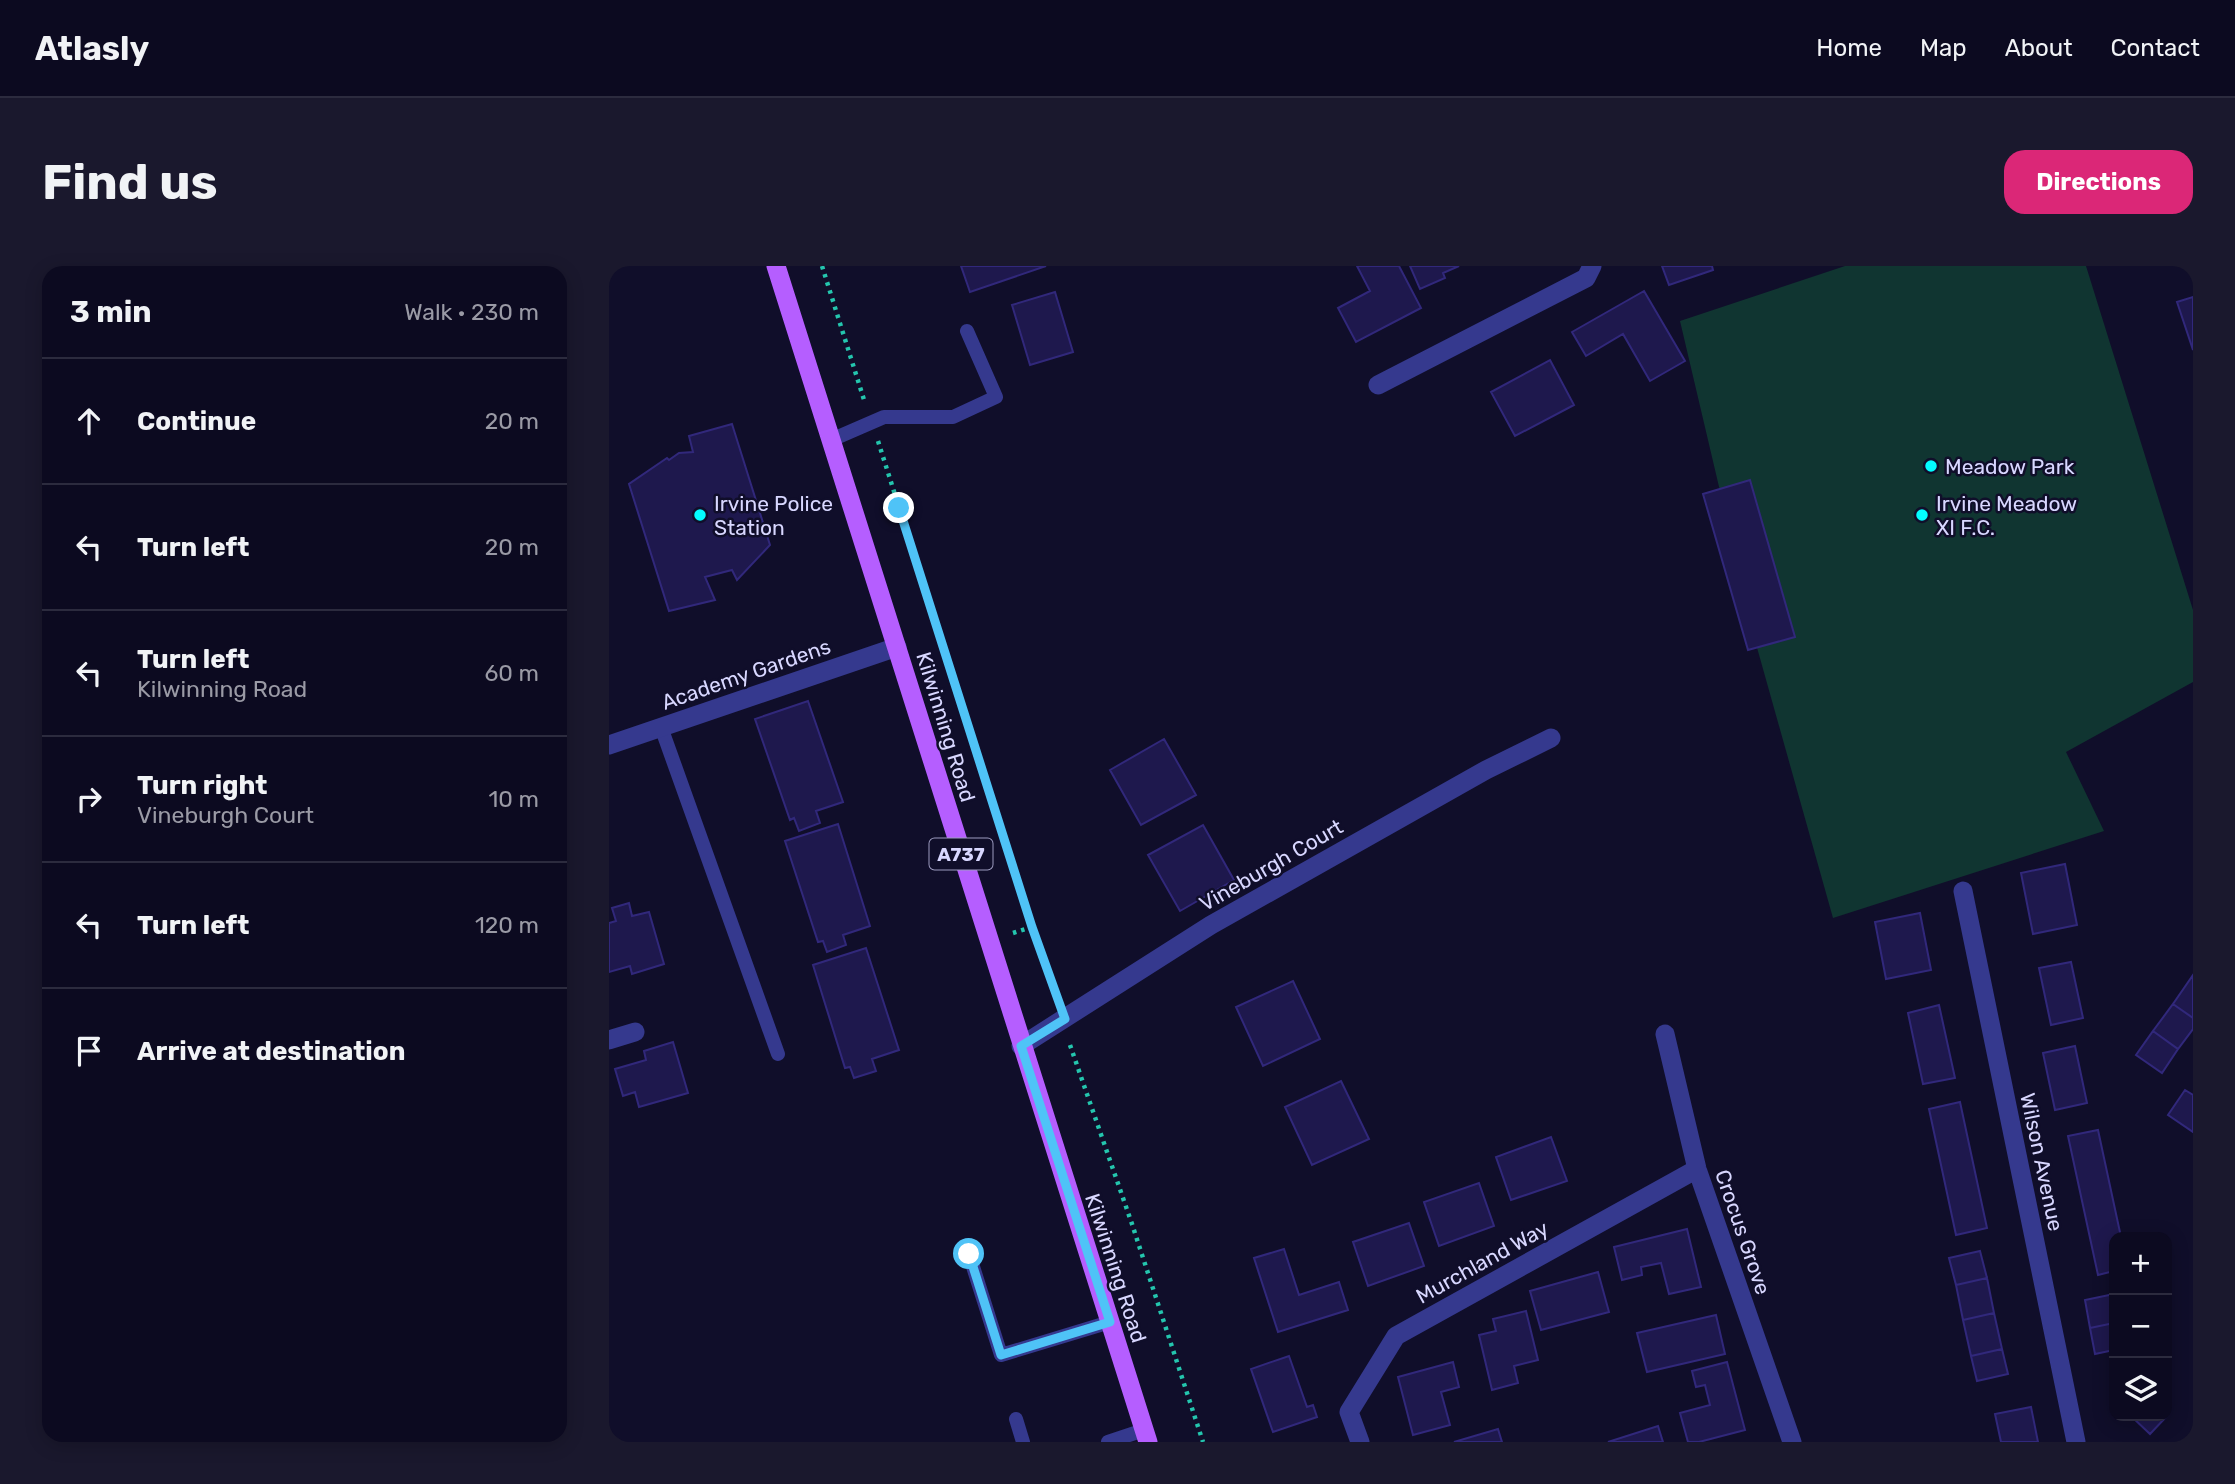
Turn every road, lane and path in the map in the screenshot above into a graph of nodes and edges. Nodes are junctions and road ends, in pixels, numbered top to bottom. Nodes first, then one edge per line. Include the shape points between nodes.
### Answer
1 (776, 266) edge
2 (823, 266) edge
3 (1592, 266) edge
4 (967, 331) dead end
5 (1378, 385) dead end
6 (871, 422) junction
7 (831, 440) junction
8 (897, 647) junction
9 (661, 727) junction
10 (1551, 738) dead end
11 (609, 745) edge
12 (1963, 891) dead end
13 (1065, 1019) junction
14 (635, 1032) dead end
15 (1665, 1034) dead end
16 (609, 1040) edge
17 (1021, 1046) junction
18 (778, 1054) dead end
19 (1697, 1169) junction
20 (969, 1254) dead end
21 (1110, 1322) junction
22 (1016, 1419) dead end
23 (1146, 1436) edge
24 (1023, 1442) edge
25 (1108, 1442) edge
26 (1203, 1442) edge
27 (1360, 1442) edge
28 (1792, 1442) edge
29 (2076, 1442) edge

1 - 7 main road, Kilwinning Road / A737
2 - 6 path
3 - 5 street via 1586,278
4 - 6 lane via 996,397 953,417 884,416
6 - 7 lane
6 - 13 path
7 - 8 main road, Kilwinning Road / A737
8 - 9 street, Academy Gardens
8 - 17 main road, Kilwinning Road / A737
9 - 11 street, Academy Gardens
9 - 18 lane
10 - 13 street, Vineburgh Court via 1211,925
12 - 29 street, Wilson Avenue
13 - 17 street, Vineburgh Court
13 - 26 path via 1071,1051
14 - 16 street
15 - 19 street, Crocus Grove
17 - 21 main road, Kilwinning Road / A737
19 - 27 street, Murchland Way via 1397,1336 1349,1412
19 - 28 street, Crocus Grove
20 - 21 lane via 1001,1355
21 - 23 main road, Kilwinning Road / A737
22 - 24 lane
23 - 25 lane

